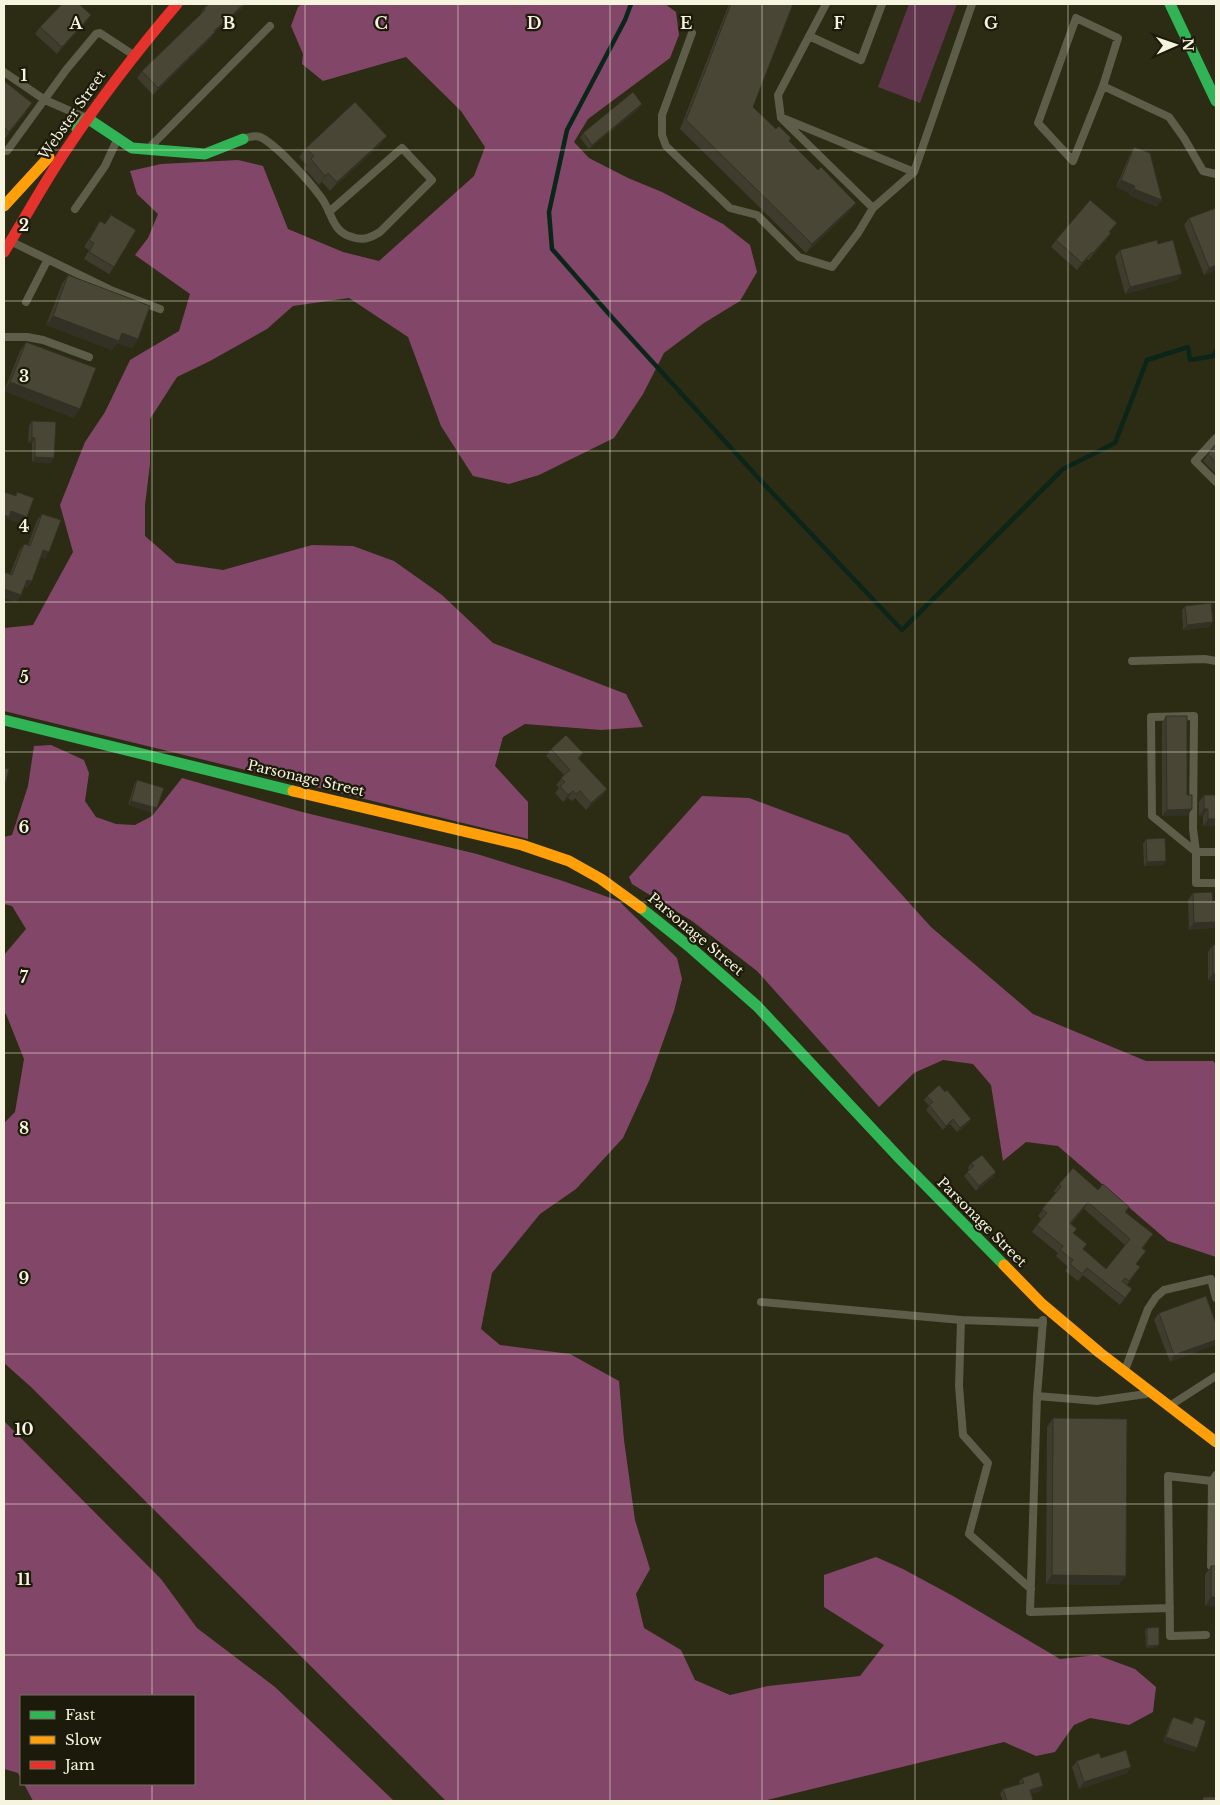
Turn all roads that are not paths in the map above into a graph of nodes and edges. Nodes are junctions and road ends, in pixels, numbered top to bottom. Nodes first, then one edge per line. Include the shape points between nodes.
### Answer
1 (177, 4) edge
2 (826, 4) edge
3 (882, 4) edge
4 (972, 4) edge
5 (1170, 4) edge
6 (270, 26) dead end
7 (692, 34) dead end
8 (809, 36) junction
9 (134, 56) junction
10 (4, 72) edge
11 (1103, 86) junction
12 (45, 100) junction
13 (1216, 101) edge
14 (87, 118) junction
15 (781, 118) junction
16 (117, 138) junction
17 (243, 139) joint
18 (148, 149) junction
19 (4, 151) edge
20 (914, 172) junction
21 (1216, 174) edge
22 (4, 206) edge
23 (873, 208) junction
24 (76, 209) dead end
25 (329, 212) junction
26 (10, 241) junction
27 (4, 252) edge
28 (48, 261) junction
29 (26, 302) dead end
30 (160, 310) dead end
31 (4, 337) edge
32 (89, 357) dead end
33 (1216, 438) edge
34 (1216, 482) edge
35 (1132, 661) dead end
36 (1216, 661) edge
37 (4, 720) edge
38 (1196, 852) junction
39 (1216, 852) edge
40 (1216, 883) edge
41 (1216, 1298) edge
42 (762, 1302) dead end
43 (1044, 1306) junction
44 (961, 1320) junction
45 (1043, 1323) junction
46 (1124, 1372) junction
47 (1216, 1376) edge
48 (1152, 1393) junction
49 (1037, 1396) junction
50 (1169, 1406) junction
51 (1216, 1442) edge
52 (1214, 1478) edge
53 (1210, 1566) edge
54 (1030, 1589) junction
55 (1170, 1608) junction
56 (1206, 1635) dead end

1 - 9 street, Webster Street
2 - 8 lane
3 - 8 lane via 861,60
4 - 20 lane
5 - 13 street
6 - 18 lane
7 - 23 lane via 662,115 662,135 666,146 730,208 757,215 799,257 832,267
8 - 15 lane via 778,95
9 - 12 lane via 96,34
9 - 14 street, Webster Street
10 - 12 lane
11 - 11 lane via 1100,94 1073,161 1038,124 1076,18 1118,38
11 - 21 lane via 1169,117 1203,171
12 - 14 lane
12 - 19 lane
14 - 16 street
14 - 22 street
14 - 26 street, Webster Street
15 - 20 lane
15 - 23 lane
16 - 18 street via 132,148
16 - 24 lane via 105,166
17 - 18 street via 205,154
17 - 25 lane via 262,138 282,154 321,196
20 - 23 lane
25 - 25 lane via 340,232 358,239 371,237 432,180 402,148
26 - 27 street, Webster Street
26 - 28 lane
28 - 29 lane
28 - 30 lane
31 - 32 lane via 43,340
33 - 34 lane via 1195,461
35 - 36 lane
37 - 43 street, Parsonage Street via 522,845 569,861 601,879 648,913 757,1006
38 - 38 lane via 1193,829 1194,716 1151,717 1152,816
38 - 39 lane
38 - 40 lane via 1196,883
41 - 46 lane via 1211,1279 1164,1290 1148,1309
42 - 44 lane
43 - 45 lane
43 - 46 street, Parsonage Street
44 - 45 lane
44 - 54 lane via 959,1386 963,1435 988,1463 968,1534
45 - 49 lane
46 - 48 street, Parsonage Street
47 - 50 lane
48 - 49 lane via 1097,1401
48 - 50 street, Parsonage Street
49 - 54 lane
50 - 51 street, Parsonage Street
52 - 53 lane
52 - 55 lane via 1168,1476
54 - 55 lane via 1030,1612
55 - 56 lane via 1170,1636

